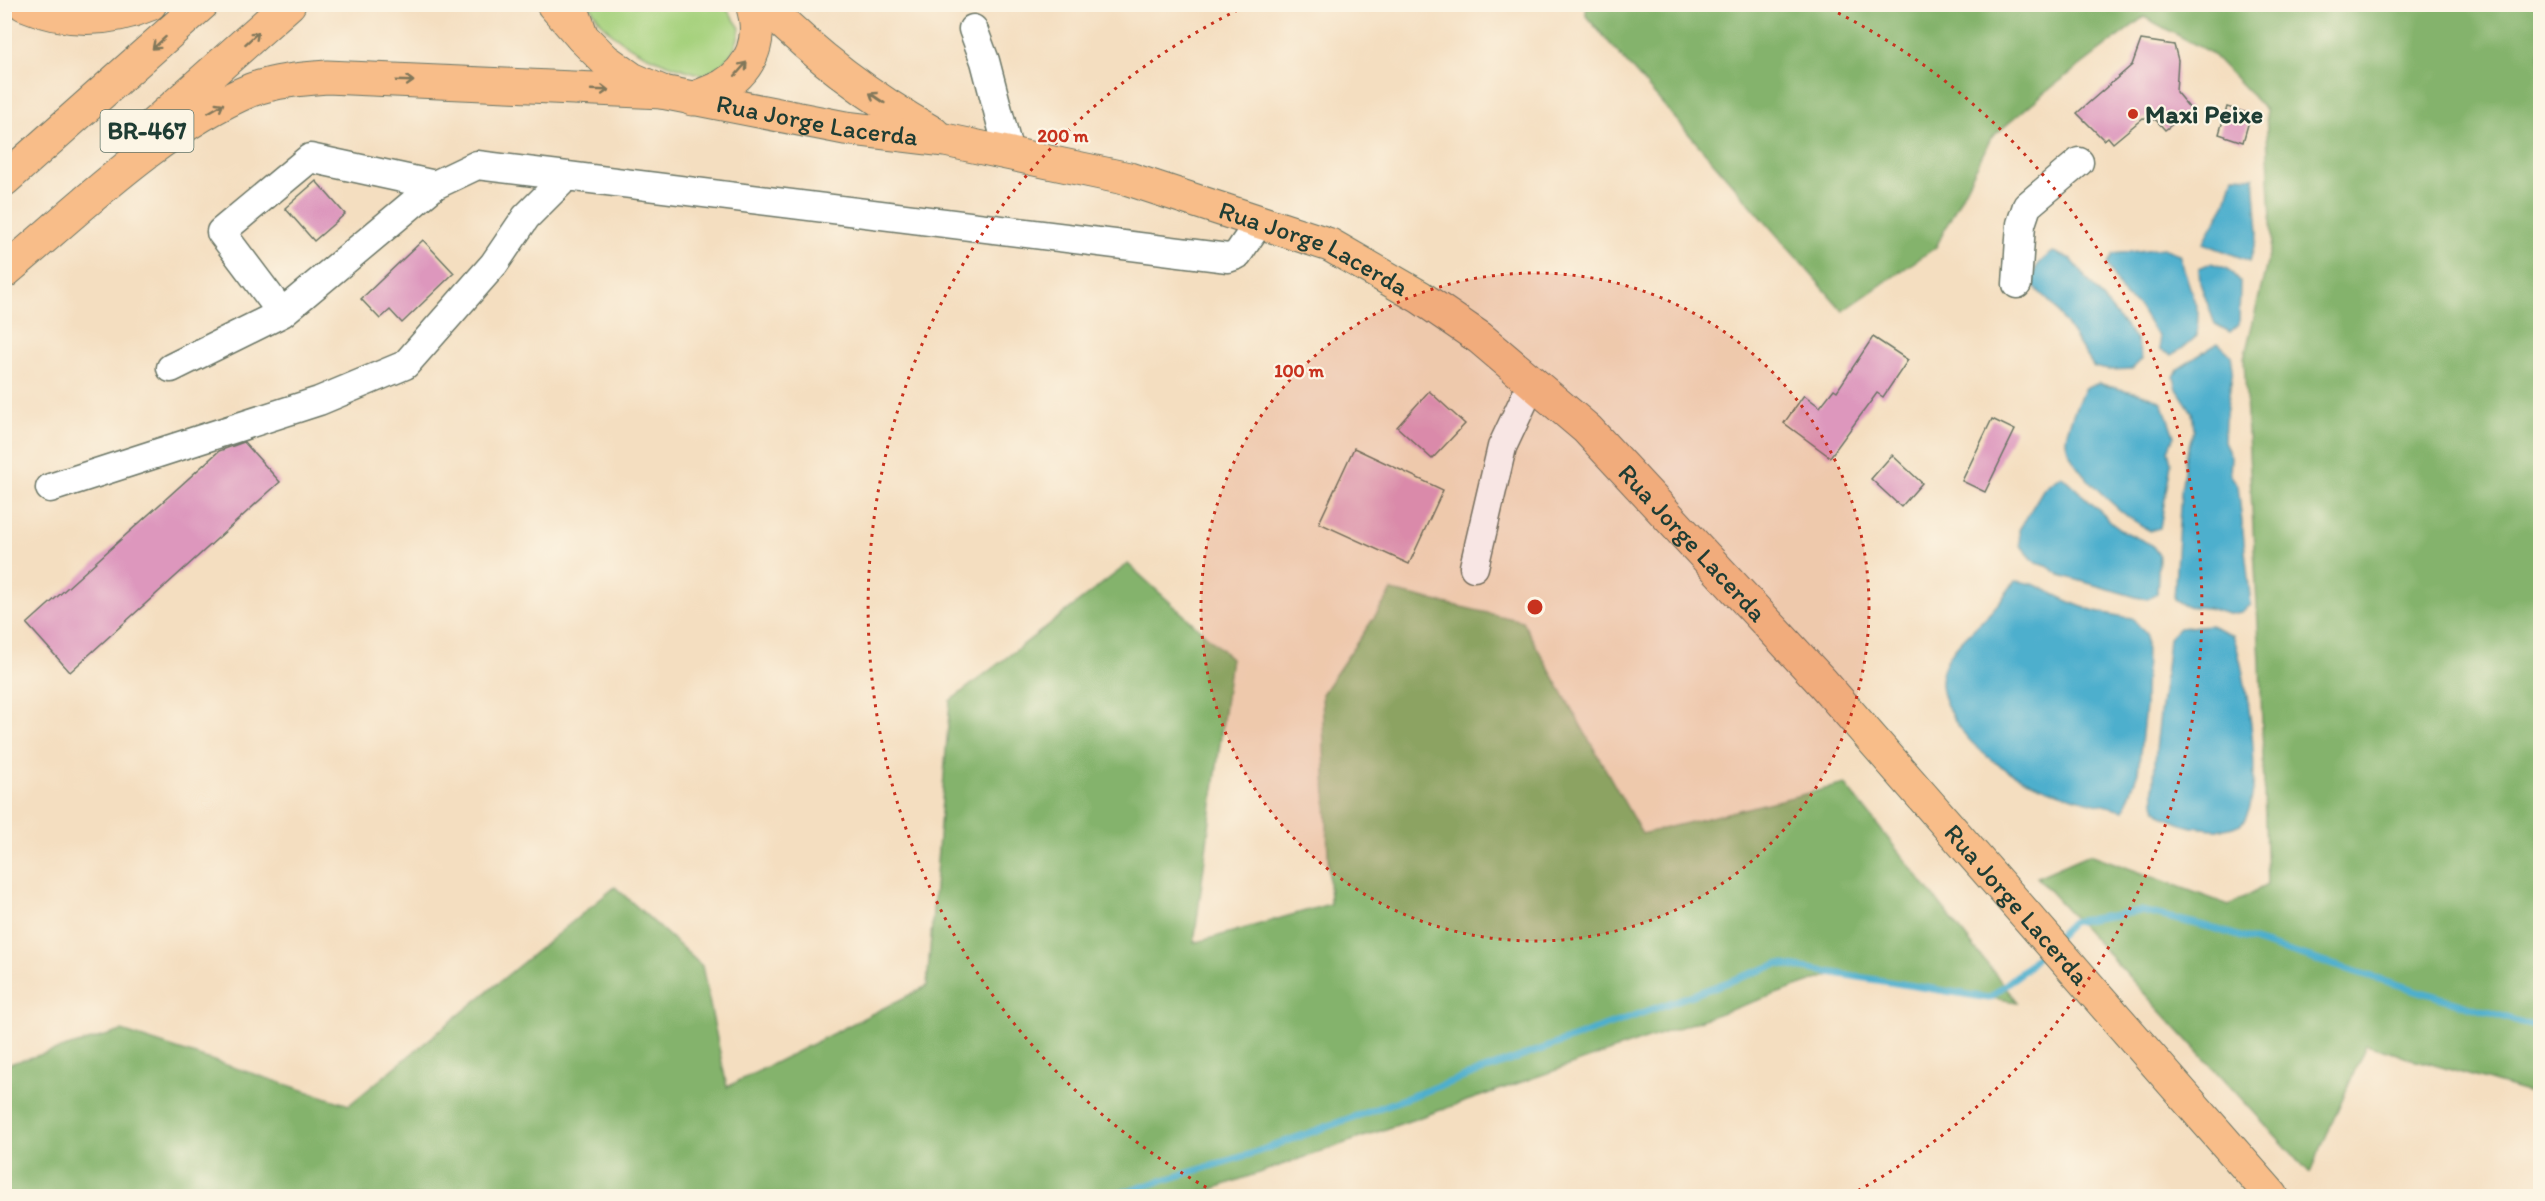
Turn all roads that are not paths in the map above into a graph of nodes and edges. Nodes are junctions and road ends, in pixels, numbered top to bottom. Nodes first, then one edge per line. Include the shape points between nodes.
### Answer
1 (24, 4) edge
2 (150, 4) edge
3 (202, 4) edge
4 (289, 4) edge
5 (553, 4) edge
6 (572, 4) edge
7 (752, 4) edge
8 (764, 4) edge
9 (973, 29) dead end
10 (582, 37) junction
11 (677, 96) junction
12 (945, 140) junction
13 (1009, 153) junction
14 (2079, 162) dead end
15 (567, 176) junction
16 (4, 180) edge
17 (435, 185) junction
18 (1260, 221) junction
19 (4, 259) edge
20 (4, 272) edge
21 (2017, 284) dead end
22 (282, 313) junction
23 (171, 368) dead end
24 (1533, 381) junction
25 (50, 488) dead end
26 (1474, 567) dead end
27 (2272, 1197) edge

1 - 2 main road via 46,14 81,19 105,18
3 -> 16 main road, BR-467
19 -> 4 main road, BR-467
5 - 10 main road
6 - 10 main road
11 -> 7 main road via 723,86 742,70 756,46
12 -> 8 main road, Rua Jorge Lacerda via 838,71
9 - 13 lane
10 - 11 main road via 623,73
11 - 12 main road, Rua Jorge Lacerda via 845,128
20 -> 11 main road via 146,153 217,106 252,90 327,77
12 - 13 main road, Rua Jorge Lacerda
13 - 18 main road, Rua Jorge Lacerda via 1129,178
14 - 21 lane via 2027,206 2021,224
15 - 17 lane via 482,165
15 - 18 lane via 1228,258 1238,255
15 - 25 lane via 526,217 494,264 405,365 319,401
17 - 22 lane
17 - 22 lane via 310,158 222,232
18 - 24 main road, Rua Jorge Lacerda via 1330,245 1419,297 1480,338
22 - 23 lane
24 - 26 lane via 1502,447
24 - 27 main road, Rua Jorge Lacerda via 1587,429 1823,683

